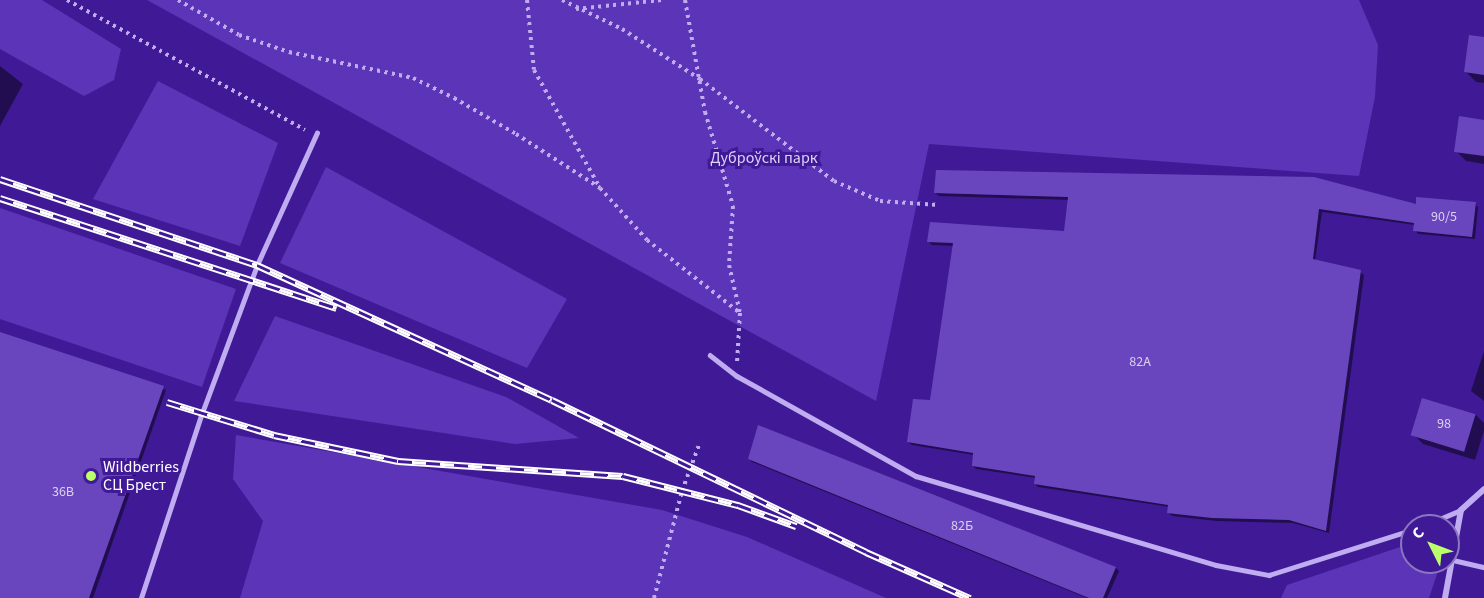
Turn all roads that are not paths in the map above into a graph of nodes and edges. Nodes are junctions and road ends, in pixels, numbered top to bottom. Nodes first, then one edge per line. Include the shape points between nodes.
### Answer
1 (317, 135) road end
2 (710, 355) dead end
3 (1484, 489) edge
4 (1461, 510) junction
5 (1452, 514) edge
6 (1460, 517) edge
7 (1400, 534) edge
8 (1460, 561) edge
9 (1484, 567) edge
10 (1451, 574) edge
11 (141, 598) edge
12 (1446, 598) edge

1 - 11 lane via 251,282 202,413
2 - 7 lane via 737,376 916,476 1216,564 1269,575
3 - 4 street
4 - 5 lane
4 - 6 street
8 - 9 lane
10 - 12 street

